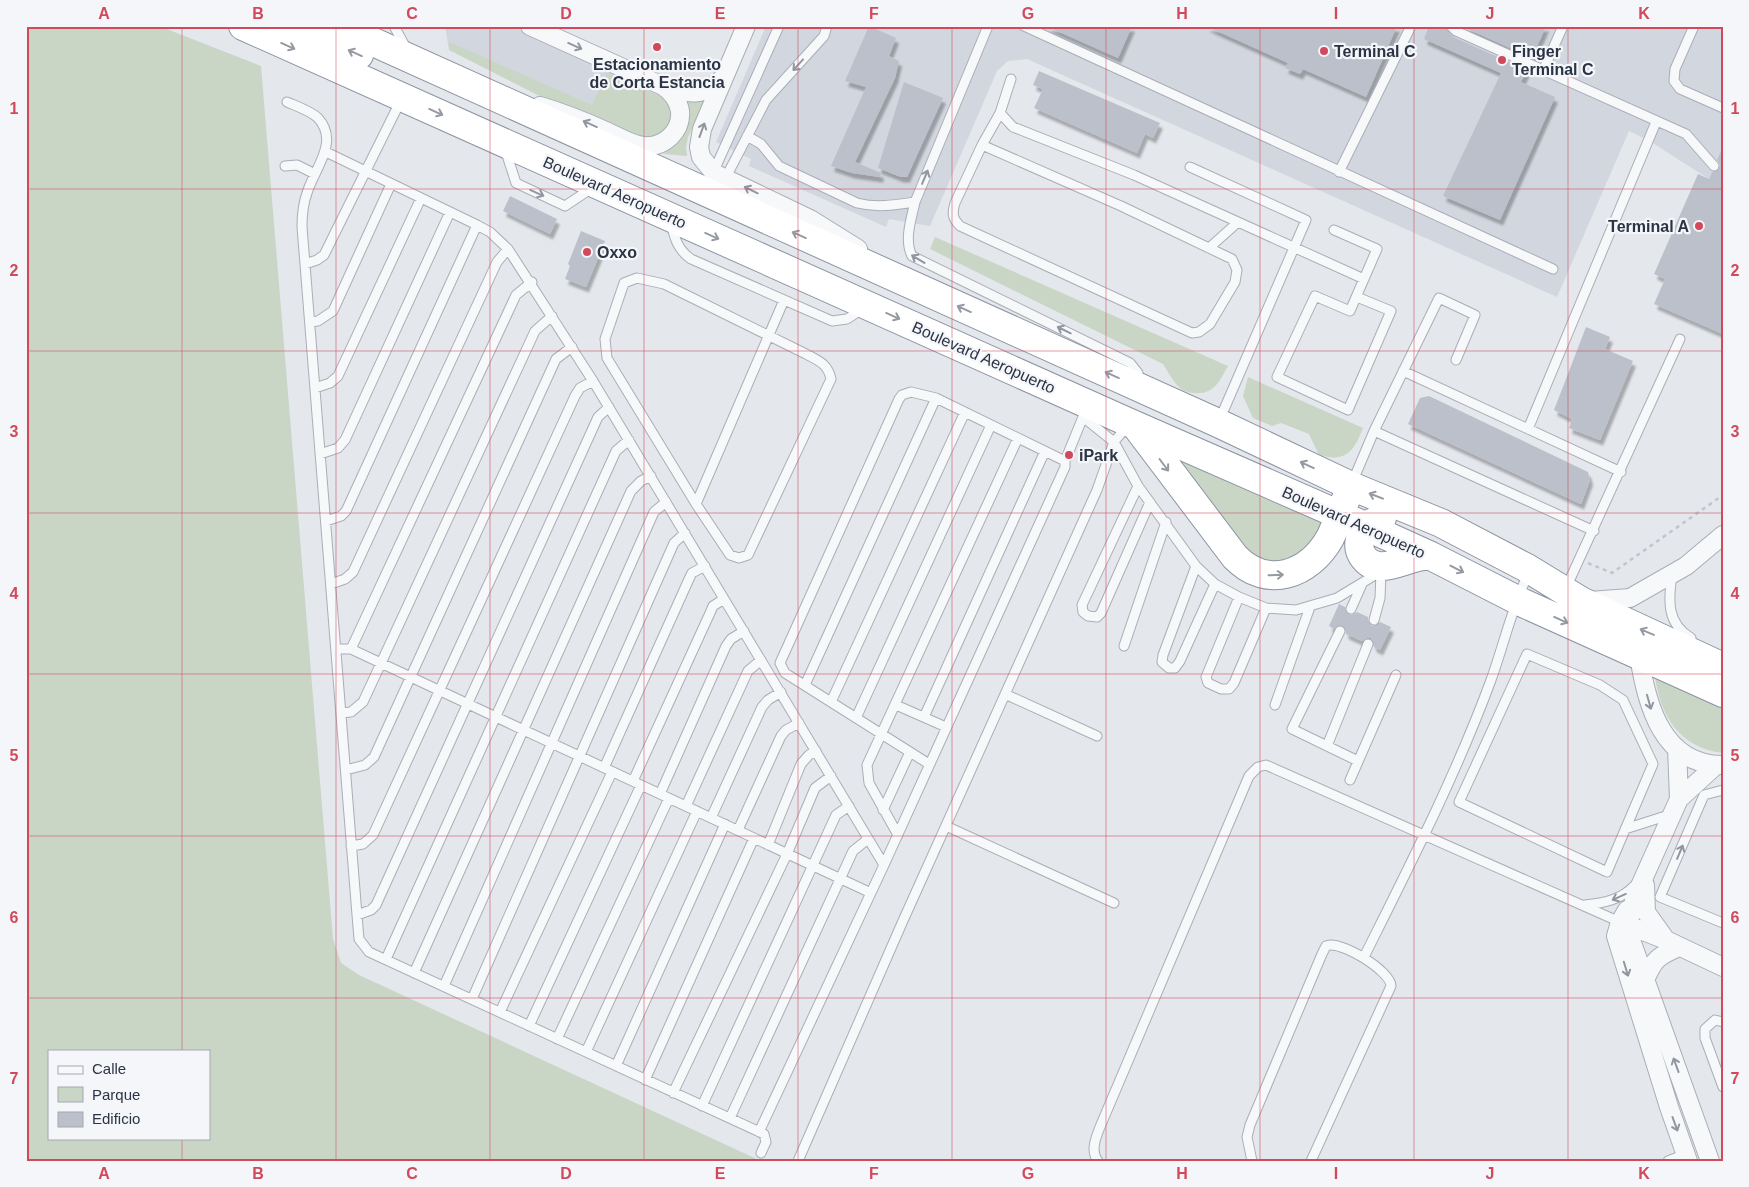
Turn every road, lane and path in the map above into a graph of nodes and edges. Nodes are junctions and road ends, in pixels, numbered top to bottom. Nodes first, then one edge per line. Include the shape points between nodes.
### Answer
1 (243, 26) edge
2 (296, 26) edge
3 (338, 26) edge
4 (394, 26) edge
5 (530, 26) edge
6 (746, 26) edge
7 (779, 26) edge
8 (827, 26) edge
9 (988, 26) edge
10 (1024, 26) edge
11 (1411, 26) edge
12 (1451, 26) edge
13 (1563, 26) edge
14 (1694, 26) edge
15 (415, 60) junction
16 (728, 68) junction
17 (1543, 71) junction
18 (1011, 79) dead end
19 (663, 86) junction
20 (485, 91) junction
21 (402, 97) junction
22 (287, 102) dead end
23 (1723, 108) edge
24 (1000, 113) junction
25 (1656, 122) junction
26 (747, 136) junction
27 (982, 145) junction
28 (326, 152) junction
29 (285, 166) dead end
30 (1714, 166) dead end
31 (1190, 167) dead end
32 (366, 171) junction
33 (1339, 172) junction
34 (315, 174) junction
35 (391, 184) junction
36 (715, 185) junction
37 (422, 198) junction
38 (915, 202) junction
39 (450, 212) junction
40 (669, 216) junction
41 (1237, 223) junction
42 (477, 225) junction
43 (1334, 230) dead end
44 (508, 248) junction
45 (1209, 248) junction
46 (1294, 250) junction
47 (305, 264) junction
48 (1553, 269) dead end
49 (1364, 279) junction
50 (532, 282) junction
51 (1357, 297) junction
52 (784, 300) junction
53 (869, 305) junction
54 (552, 316) junction
55 (310, 322) junction
56 (769, 336) junction
57 (1680, 339) dead end
58 (572, 347) junction
59 (1456, 360) dead end
60 (1403, 370) junction
61 (593, 381) junction
62 (1138, 387) junction
63 (315, 388) junction
64 (936, 398) junction
65 (609, 407) junction
66 (1086, 410) junction
67 (965, 412) junction
68 (1218, 423) junction
69 (991, 425) junction
70 (1528, 428) junction
71 (1127, 430) junction
72 (1374, 431) junction
73 (1018, 438) junction
74 (629, 440) junction
75 (1045, 450) junction
76 (320, 454) junction
77 (1065, 461) junction
78 (1620, 472) junction
79 (651, 476) junction
80 (1138, 486) junction
81 (1351, 486) junction
82 (1723, 495) edge
83 (666, 502) junction
84 (1150, 502) junction
85 (696, 504) junction
86 (1339, 515) junction
87 (326, 521) junction
88 (1166, 522) junction
89 (1365, 526) junction
90 (1594, 531) junction
91 (685, 533) junction
92 (1721, 537) edge
93 (1430, 556) junction
94 (1580, 560) junction
95 (705, 566) junction
96 (1196, 566) junction
97 (1387, 568) junction
98 (1529, 569) junction
99 (1672, 575) junction
100 (331, 584) junction
101 (1215, 584) junction
102 (1362, 584) junction
103 (1573, 596) junction
104 (1239, 597) junction
105 (724, 598) junction
106 (1517, 599) junction
107 (1310, 607) junction
108 (1266, 608) junction
109 (1350, 609) dead end
110 (1374, 620) dead end
111 (744, 631) junction
112 (1340, 632) dead end
113 (1368, 644) dead end
114 (1700, 644) dead end
115 (1124, 646) dead end
116 (336, 649) junction
117 (351, 649) junction
118 (1639, 655) junction
119 (761, 660) junction
120 (382, 664) junction
121 (1723, 667) edge
122 (1396, 675) dead end
123 (410, 677) junction
124 (805, 685) junction
125 (439, 691) junction
126 (781, 692) junction
127 (1723, 693) edge
128 (1005, 694) junction
129 (831, 702) junction
130 (468, 704) junction
131 (896, 705) junction
132 (1275, 705) dead end
133 (341, 713) junction
134 (495, 717) junction
135 (924, 717) junction
136 (856, 718) junction
137 (799, 723) junction
138 (946, 726) junction
139 (522, 730) junction
140 (882, 734) junction
141 (1097, 736) dead end
142 (550, 743) junction
143 (1328, 746) junction
144 (1677, 748) junction
145 (816, 751) junction
146 (910, 752) junction
147 (579, 756) junction
148 (1358, 761) junction
149 (929, 764) junction
150 (1719, 766) edge
151 (346, 770) junction
152 (608, 770) junction
153 (831, 776) junction
154 (1350, 780) dead end
155 (637, 783) junction
156 (1723, 790) edge
157 (664, 796) junction
158 (686, 806) junction
159 (849, 806) junction
160 (1676, 806) junction
161 (883, 810) junction
162 (697, 811) junction
163 (711, 818) junction
164 (725, 824) junction
165 (946, 826) junction
166 (1625, 828) junction
167 (738, 830) junction
168 (898, 835) junction
169 (1424, 837) junction
170 (754, 838) junction
171 (868, 839) junction
172 (768, 844) junction
173 (352, 846) junction
174 (787, 854) junction
175 (884, 865) junction
176 (813, 866) junction
177 (1645, 872) junction
178 (840, 879) junction
179 (871, 893) junction
180 (1114, 903) dead end
181 (1584, 906) junction
182 (357, 915) junction
183 (1723, 923) edge
184 (1624, 924) junction
185 (1672, 944) junction
186 (1364, 957) junction
187 (386, 959) junction
188 (1723, 967) edge
189 (414, 973) junction
190 (1646, 980) junction
191 (444, 986) junction
192 (472, 1000) junction
193 (500, 1012) junction
194 (1723, 1022) edge
195 (529, 1026) junction
196 (557, 1039) junction
197 (586, 1052) junction
198 (616, 1066) junction
199 (645, 1080) junction
200 (1723, 1087) edge
201 (673, 1093) junction
202 (702, 1106) junction
203 (730, 1118) junction
204 (759, 1132) junction
205 (761, 1153) dead end
206 (1687, 1157) edge
207 (798, 1161) edge
208 (1098, 1161) edge
209 (1252, 1161) edge
210 (1311, 1161) edge
211 (1668, 1161) edge
212 (1710, 1161) edge

1 -> 21 highway, Boulevard Aeropuerto
20 -> 2 highway via 405,75
3 - 15 highway, Boulevard Aeropuerto
4 - 15 lane
5 -> 19 street
6 - 16 street
7 - 36 lane
8 -> 26 lane via 824,36 766,100
38 -> 9 lane
10 - 33 lane
11 - 33 lane
12 - 17 lane
13 - 17 lane
14 - 23 lane via 1675,69 1674,81 1680,89
15 - 20 highway, Boulevard Aeropuerto
16 - 19 street via 715,87 705,92 682,93
36 -> 16 street via 701,157 699,138
17 - 25 lane
18 - 24 lane
19 -> 20 street via 677,102 679,123 667,140 651,146 634,144 562,112
20 - 36 highway, Boulevard Aeropuerto
21 - 32 lane
21 -> 40 highway, Boulevard Aeropuerto
22 - 28 lane via 317,117 325,136
24 - 27 lane
24 - 41 lane via 1013,127 1134,175
25 - 30 lane via 1686,134
25 - 70 lane
26 - 36 lane
26 - 38 lane via 761,144 779,166 857,203 877,206
27 - 45 lane
27 - 45 lane via 954,203 952,213 960,226 1192,333 1210,324 1238,276 1232,259
28 - 32 lane
28 - 34 lane
29 - 34 lane via 297,165
31 - 46 lane via 1306,220
32 - 35 lane
32 - 47 lane via 324,254
33 - 48 lane
34 - 47 lane via 302,209
35 - 37 lane
35 - 55 lane via 333,311 318,321
62 -> 36 highway, Boulevard Aeropuerto via 930,293
37 - 39 lane
37 - 63 lane via 338,376 330,383
62 -> 38 lane via 1138,373 1130,363 912,256 908,247
39 - 42 lane
39 - 76 lane via 345,440 338,448
40 - 52 lane via 676,241 687,256
40 -> 53 highway, Boulevard Aeropuerto
41 - 45 lane
41 - 46 lane
42 - 44 lane
42 - 87 lane via 346,511
43 - 49 lane via 1377,249
44 - 50 lane
44 - 100 lane via 497,262 353,572
46 - 49 lane
46 - 68 lane
47 - 55 lane
49 - 51 lane
50 - 54 lane
50 - 117 lane via 516,295
51 - 51 lane via 1350,311 1315,296 1277,378 1348,410 1391,311
52 - 53 lane via 832,321 847,319
52 - 56 lane
53 -> 66 highway, Boulevard Aeropuerto
54 - 58 lane
54 - 120 lane via 535,331
55 - 63 lane
56 - 85 lane
56 - 85 lane via 826,365 830,379 748,555 739,558 730,555
56 - 85 lane via 653,280 637,278 624,283 606,339 607,358
57 - 78 lane
58 - 61 lane
58 - 123 lane via 556,359
59 - 60 lane via 1475,314 1439,298
60 - 70 lane
60 - 72 lane
61 - 65 lane
61 - 125 lane via 580,388 575,396
62 - 68 highway, Boulevard Aeropuerto
63 - 76 lane
64 - 67 lane
64 - 124 lane
64 - 124 lane via 918,392 902,395 875,453 781,660 782,670
65 - 74 lane
65 - 130 lane via 598,417
66 - 71 highway, Boulevard Aeropuerto
66 - 77 lane
67 - 69 lane
67 - 129 lane
81 -> 68 highway, Boulevard Aeropuerto
69 - 73 lane
69 - 136 lane
70 - 78 lane
71 - 80 lane
71 - 86 highway, Boulevard Aeropuerto
71 -> 86 highway via 1249,570 1276,576 1294,572 1323,547
71 - 128 lane
72 - 81 lane
72 - 90 lane
73 - 75 lane
73 - 131 lane
74 - 79 lane
74 - 134 lane via 616,451
75 - 77 lane
75 - 135 lane
76 - 87 lane
77 - 138 lane
78 - 90 lane
79 - 83 lane
79 - 139 lane via 631,491
80 - 84 lane
80 - 84 lane via 1082,605 1082,612 1088,616 1097,617 1101,613
81 - 86 highway
98 -> 81 highway, Boulevard Aeropuerto via 1441,523
82 - 94 path via 1612,573
83 - 91 lane
83 - 142 lane via 654,512
84 - 88 lane
86 - 89 highway, Boulevard Aeropuerto
87 - 100 lane
88 - 96 lane
88 - 115 lane
89 - 93 highway, Boulevard Aeropuerto
89 - 97 highway via 1359,541 1363,558
89 - 98 highway via 1379,518 1394,518 1491,564
90 - 94 lane
91 - 95 lane
91 - 147 lane via 674,543
92 - 99 street
93 - 97 highway via 1416,556
93 -> 106 highway, Boulevard Aeropuerto
94 - 103 lane
95 - 105 lane
95 - 152 lane via 689,578
96 - 101 lane
96 - 101 lane via 1163,655 1162,662 1168,668 1175,668 1180,661
97 - 102 lane
97 - 110 lane
98 - 103 highway, Boulevard Aeropuerto
98 - 106 lane
99 - 103 street via 1630,598
99 - 114 lane via 1669,593 1673,622
100 - 116 lane
101 - 104 lane
102 - 107 lane via 1337,598
102 - 109 lane
121 -> 103 highway, Boulevard Aeropuerto
104 - 108 lane
104 - 108 lane via 1206,677 1208,683 1221,690 1229,689 1234,683
105 - 111 lane
105 - 155 lane via 710,612
106 -> 118 highway, Boulevard Aeropuerto
106 - 169 lane via 1491,680
107 - 108 lane via 1296,610
107 - 132 lane
111 - 119 lane
111 - 157 lane via 726,646
112 - 143 lane via 1292,729
113 - 143 lane
116 - 117 lane
116 - 133 lane
117 - 120 lane
118 - 127 highway, Boulevard Aeropuerto
118 -> 144 street via 1644,688 1654,719
119 - 126 lane
119 - 158 lane via 748,671
120 - 123 lane
120 - 133 lane via 363,702 351,712
122 - 148 lane
123 - 125 lane
123 - 151 lane via 374,757 366,765
124 - 129 lane
125 - 130 lane
125 - 173 lane via 374,835 363,844
126 - 137 lane
126 - 163 lane via 762,706
128 - 141 lane
128 - 165 lane
129 - 136 lane
130 - 134 lane
130 - 182 lane via 376,905
131 - 135 lane
131 - 140 lane
133 - 151 lane
134 - 139 lane
134 - 187 lane
135 - 138 lane
136 - 140 lane
137 - 145 lane
137 - 167 lane via 781,736
138 - 149 lane
139 - 142 lane
139 - 189 lane
140 - 146 lane
140 - 161 lane via 867,774
142 - 147 lane
142 - 191 lane
143 - 148 lane
144 - 150 street via 1690,759
144 - 160 street
145 - 153 lane
145 - 172 lane via 802,764
146 - 149 lane
146 - 161 lane
147 - 152 lane
147 - 192 lane
148 - 154 lane
149 - 168 lane
150 - 160 street
151 - 173 lane
152 - 155 lane
152 - 193 lane
153 - 159 lane
153 - 174 lane via 815,788
155 - 157 lane
155 - 195 lane
183 -> 156 lane via 1660,897 1704,795
157 - 158 lane
157 - 196 lane
158 - 162 lane
159 - 171 lane
159 - 176 lane via 836,816
160 - 166 lane
160 - 177 street
161 - 168 lane
162 - 163 lane
162 - 197 lane
163 - 164 lane
164 - 167 lane
164 - 198 lane
165 - 180 lane
165 - 207 lane
166 - 166 lane via 1653,764 1623,700 1600,685 1527,654 1459,802 1607,872
167 - 170 lane
168 - 175 lane
169 - 181 lane
169 - 186 lane
169 - 208 lane via 1266,765 1249,776 1100,1127 1094,1144
170 - 172 lane
170 - 199 lane
171 - 175 lane
171 - 178 lane via 853,851
172 - 174 lane
173 - 182 lane
174 - 176 lane
174 - 201 lane
175 - 179 lane
176 - 178 lane
176 - 202 lane
177 -> 181 lane via 1626,894
177 - 184 street
177 - 185 street via 1646,912
178 - 179 lane
178 - 203 lane
179 - 204 lane
181 - 184 lane
182 - 187 lane via 362,944 369,952
184 - 185 street
184 - 190 street
184 -> 206 street via 1616,936
185 - 188 street
185 - 190 street via 1653,962
186 - 209 lane via 1333,944 1325,948 1250,1125 1247,1137
186 - 210 lane via 1389,976 1391,986
187 - 189 lane
189 - 191 lane
212 -> 190 street
191 - 192 lane
192 - 193 lane
193 - 195 lane
194 - 200 lane via 1715,1020 1705,1029 1705,1038
195 - 196 lane
196 - 197 lane
197 - 198 lane
198 - 199 lane
199 - 201 lane
201 - 202 lane
202 - 203 lane
203 - 204 lane
204 - 205 lane via 766,1140
206 - 211 lane

